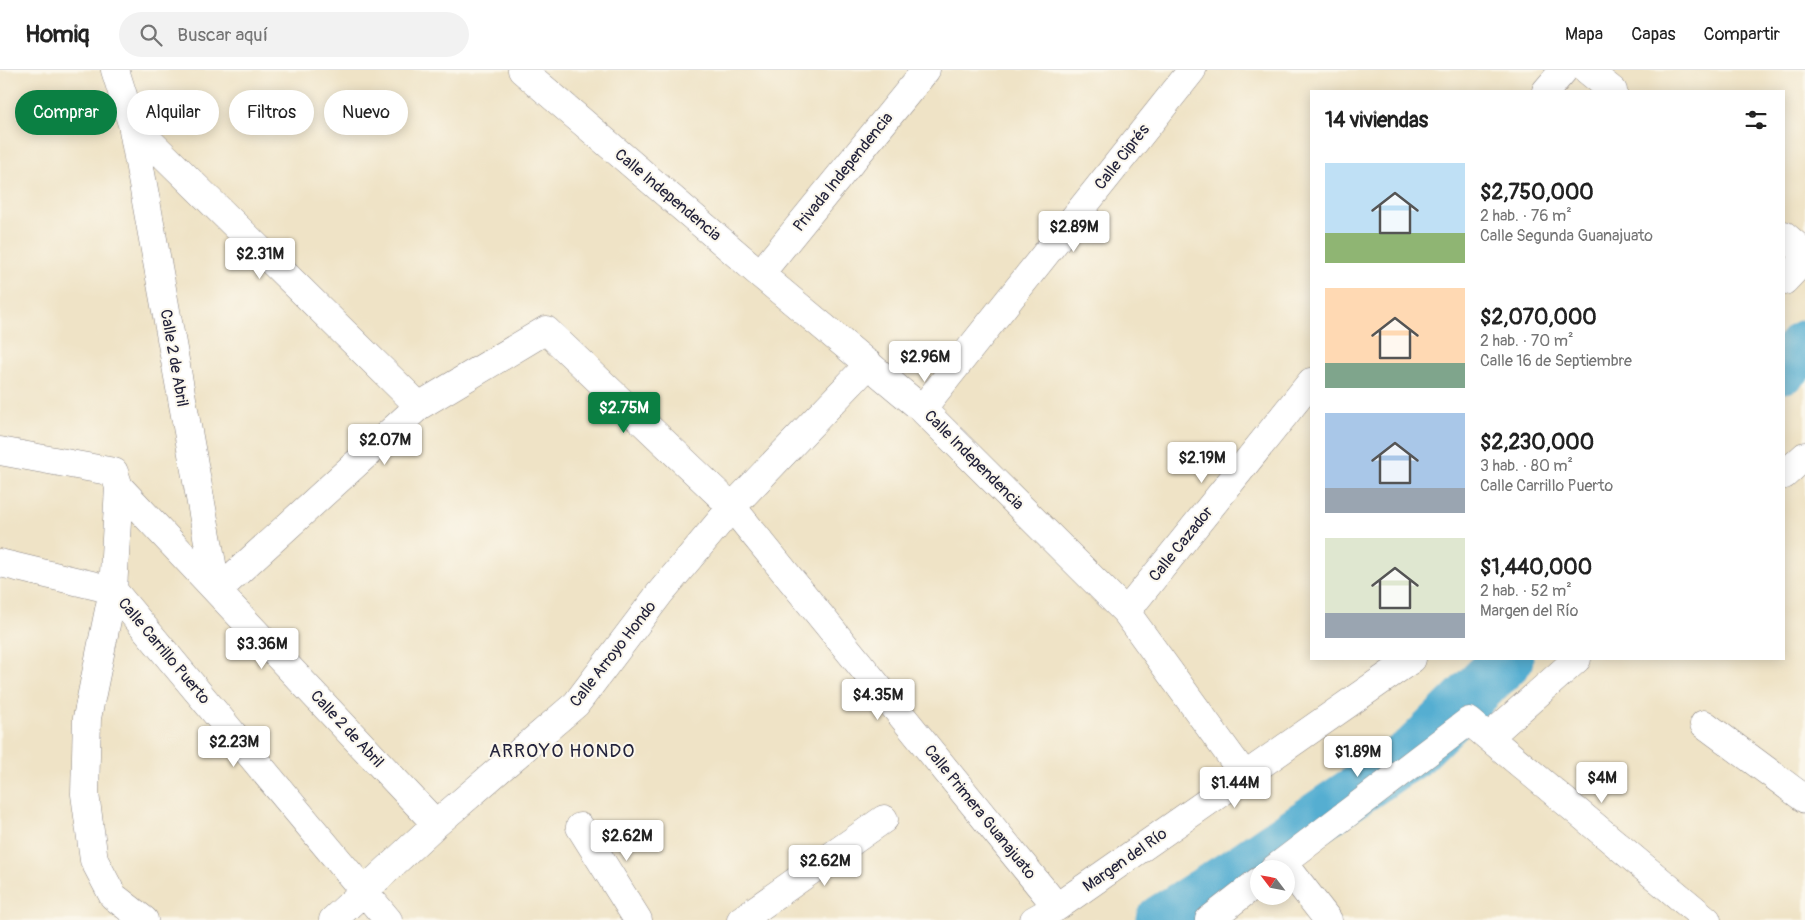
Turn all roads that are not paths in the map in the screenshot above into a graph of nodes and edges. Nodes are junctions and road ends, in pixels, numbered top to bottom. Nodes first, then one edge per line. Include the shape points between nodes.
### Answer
1 (115, 70) edge
2 (522, 70) edge
3 (926, 70) edge
4 (1192, 70) edge
5 (1564, 70) edge
6 (1587, 70) edge
7 (1547, 90) edge
8 (1612, 90) edge
9 (127, 108) edge
10 (134, 135) edge
11 (143, 135) edge
12 (1785, 236) edge
13 (1805, 253) edge
14 (1805, 259) edge
15 (760, 274) junction
16 (1785, 280) edge
17 (869, 364) junction
18 (1310, 383) edge
19 (418, 406) junction
20 (922, 409) junction
21 (0, 451) edge
22 (1805, 456) edge
23 (1785, 474) edge
24 (117, 480) junction
25 (732, 507) junction
26 (0, 563) edge
27 (113, 590) junction
28 (216, 591) junction
29 (1126, 612) junction
30 (1411, 660) edge
31 (1576, 660) edge
32 (1704, 724) dead end
33 (1479, 729) junction
34 (1245, 776) junction
35 (1805, 799) edge
36 (884, 819) dead end
37 (436, 824) junction
38 (580, 827) dead end
39 (1285, 860) edge
40 (1295, 884) edge
41 (1250, 888) edge
42 (364, 890) junction
43 (1057, 907) junction
44 (144, 920) edge
45 (333, 920) edge
46 (388, 920) edge
47 (638, 920) edge
48 (741, 920) edge
49 (1034, 920) edge
50 (1209, 920) edge
51 (1328, 920) edge
52 (1707, 920) edge

1 - 9 street
2 - 15 street, Calle Independencia
3 - 15 street, Privada Independencia
4 - 20 street, Calle Ciprés
5 - 7 street
6 - 8 street
10 - 28 street, Calle 2 de Abril
11 - 19 street
12 - 13 street
14 - 16 street
15 - 17 street, Calle Independencia
17 - 20 street, Calle Independencia
17 - 25 street, Calle Arroyo Hondo
18 - 29 street, Calle Cazador
19 - 25 street, Calle Primera Guanajuato via 546,330
19 - 28 street
20 - 29 street, Calle Independencia
21 - 24 street
22 - 23 street
24 - 27 street
24 - 28 street, Calle 2 de Abril
25 - 37 street, Calle Arroyo Hondo via 660,593 576,704
25 - 43 street, Calle Primera Guanajuato
26 - 27 street
27 - 42 street, Calle Carrillo Puerto
27 - 44 street via 86,718 85,794 94,860 113,896
28 - 37 street, Calle 2 de Abril
29 - 34 street, Calle Independencia
30 - 34 street, Margen del Río
31 - 33 street
32 - 35 street
33 - 39 street
33 - 52 street
34 - 43 street, Margen del Río
36 - 48 street
37 - 42 street, Calle Arroyo Hondo
38 - 47 street
40 - 51 street
41 - 50 street
42 - 45 street, Calle Arroyo Hondo
42 - 46 street, Calle Carrillo Puerto
43 - 49 street, Margen del Río

